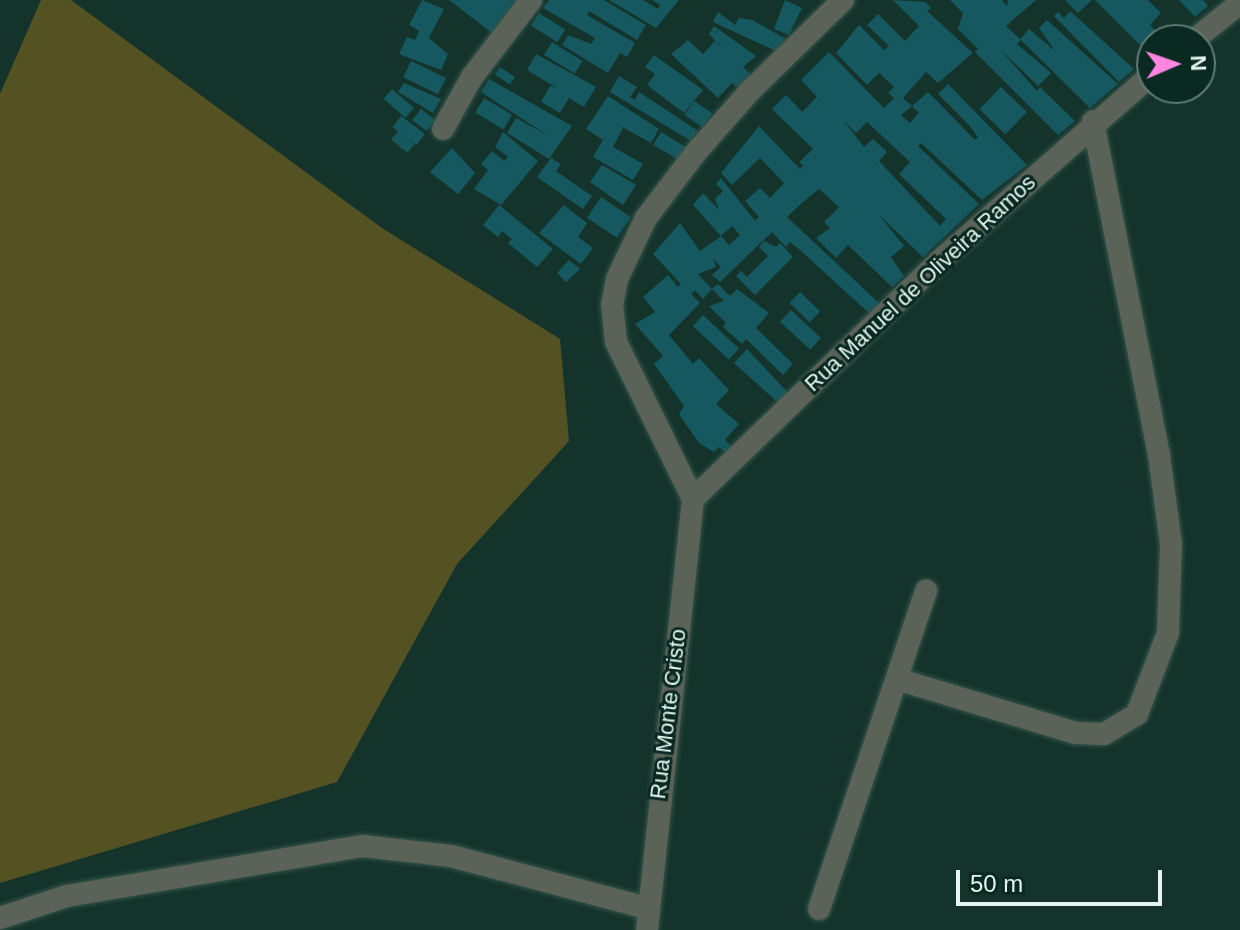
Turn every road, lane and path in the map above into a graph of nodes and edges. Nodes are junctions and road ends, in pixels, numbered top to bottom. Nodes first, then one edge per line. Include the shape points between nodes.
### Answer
1 (531, 0) edge
2 (843, 0) edge
3 (1240, 3) edge
4 (1214, 24) edge
5 (1136, 87) edge
6 (1093, 121) junction
7 (443, 129) dead end
8 (693, 499) junction
9 (926, 591) dead end
10 (900, 680) junction
11 (819, 909) dead end
12 (0, 918) edge
13 (647, 919) edge

1 - 7 street via 472,77
2 - 8 street via 697,151 646,218 617,279 612,305 616,342
3 - 4 street
5 - 6 street, Rua Manuel de Oliveira Ramos
6 - 8 street, Rua Manuel de Oliveira Ramos
6 - 10 street via 1159,455 1171,544 1168,633 1137,714 1104,734 1075,733
8 - 13 street, Rua Monte Cristo
9 - 10 street
10 - 11 street via 878,729
12 - 13 street via 67,896 363,846 451,856

